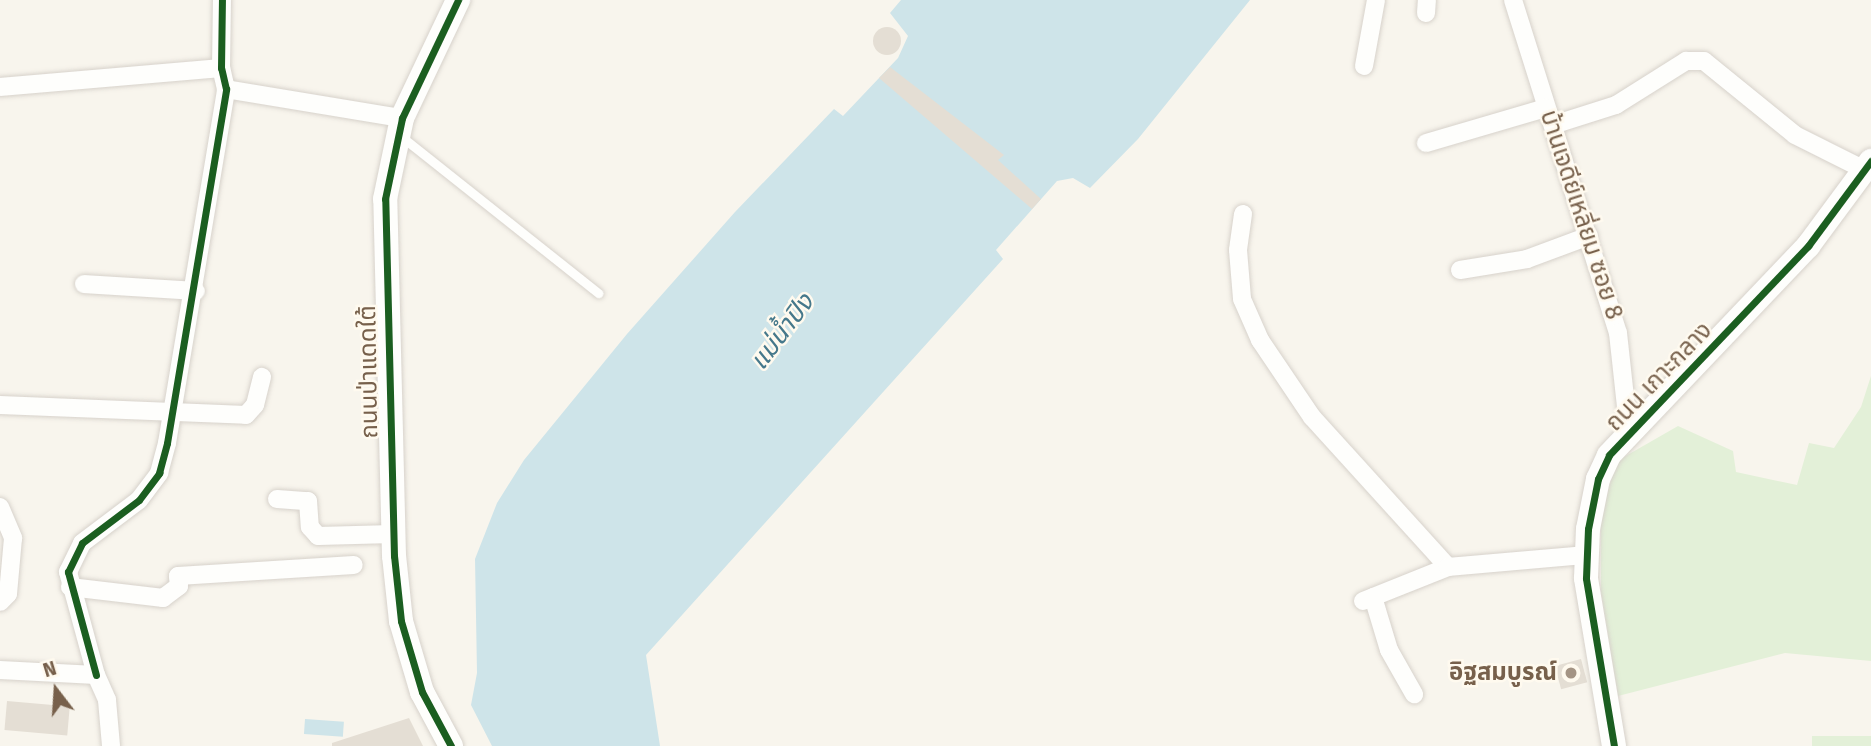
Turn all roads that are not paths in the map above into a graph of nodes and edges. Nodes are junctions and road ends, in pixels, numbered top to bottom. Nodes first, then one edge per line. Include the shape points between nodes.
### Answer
1 (222, 0) edge
2 (458, 0) edge
3 (1376, 0) edge
4 (1513, 0) edge
5 (1364, 66) dead end
6 (221, 68) junction
7 (0, 87) edge
8 (226, 89) junction
9 (1550, 116) junction
10 (400, 126) junction
11 (1426, 143) dead end
12 (1868, 166) edge
13 (1243, 214) dead end
14 (1589, 236) junction
15 (1460, 271) dead end
16 (84, 284) dead end
17 (196, 291) junction
18 (598, 293) dead end
19 (262, 377) dead end
20 (1623, 385) junction
21 (0, 405) edge
22 (1656, 407) junction
23 (173, 410) junction
24 (1629, 435) junction
25 (277, 499) dead end
26 (0, 507) edge
27 (393, 534) junction
28 (1586, 555) junction
29 (355, 565) dead end
30 (1448, 567) junction
31 (70, 586) junction
32 (4, 598) edge
33 (0, 670) edge
34 (96, 675) junction
35 (1414, 694) dead end
36 (111, 746) edge
37 (451, 746) edge
38 (1614, 746) edge

1 - 6 street
2 - 10 street, ถนนป่าแดดใต้
3 - 5 street
4 - 9 street, บ้านเจดีย์เหลี่ยม ซอย 8
6 - 7 street
6 - 8 street
8 - 10 street
8 - 17 street
9 - 11 street
9 - 12 street via 1616,105 1686,61 1704,61 1795,135
9 - 14 street, บ้านเจดีย์เหลี่ยม ซอย 8
10 - 18 lane
10 - 27 street, ถนนป่าแดดใต้ via 385,199
12 - 22 street, ถนน เกาะกลาง via 1808,246
13 - 30 street via 1238,250 1242,299 1261,341 1312,417
14 - 15 street via 1527,259
14 - 20 street, บ้านเจดีย์เหลี่ยม ซอย 8 via 1618,333
16 - 17 street
17 - 23 street
19 - 23 street via 255,405 246,415
20 - 22 street
20 - 24 street, บ้านเจดีย์เหลี่ยม ซอย 8
21 - 23 street
22 - 24 street, ถนน เกาะกลาง
23 - 31 street via 159,473 139,500 82,542 72,557
24 - 28 street, ถนน เกาะกลาง via 1609,454 1598,479
25 - 27 street via 308,501 310,527 318,536
26 - 32 street via 13,538
27 - 37 street, ถนนป่าแดดใต้ via 401,621 422,692
28 - 30 street
28 - 38 street, ถนน เกาะกลาง via 1594,643
29 - 31 street via 178,576 179,586 163,598
30 - 35 street via 1368,599
31 - 34 street
33 - 34 street
34 - 36 street via 107,700

